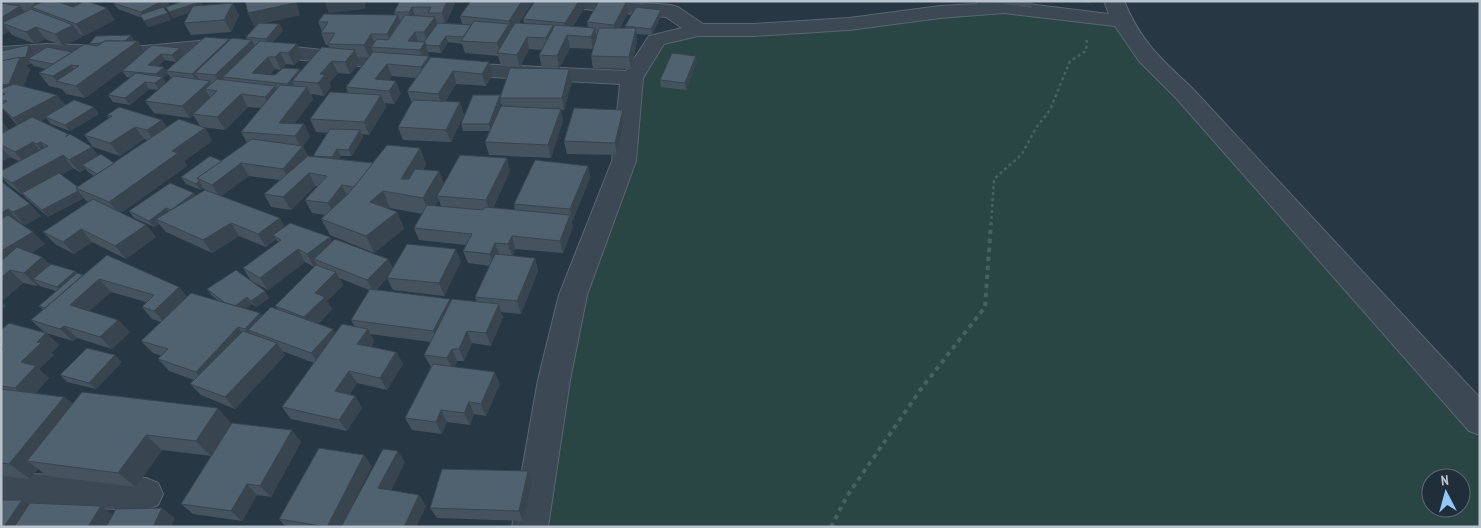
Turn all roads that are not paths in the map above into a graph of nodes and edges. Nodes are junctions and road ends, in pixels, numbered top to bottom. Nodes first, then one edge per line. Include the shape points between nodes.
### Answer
1 (563, 1) edge
2 (965, 1) edge
3 (1001, 8) junction
4 (1118, 11) edge
5 (698, 30) junction
6 (1, 53) edge
7 (632, 78) junction
8 (1480, 422) edge
9 (1, 489) edge
10 (146, 494) dead end
11 (530, 527) edge

1 - 5 street via 672,11
2 - 3 street
3 - 4 street via 1087,18
3 - 5 street via 849,24
4 - 8 street via 1146,57 1184,93
5 - 7 street via 656,40
6 - 7 street via 47,50 133,53 221,45 426,67
7 - 11 street via 624,161 573,295 554,380
9 - 10 street

